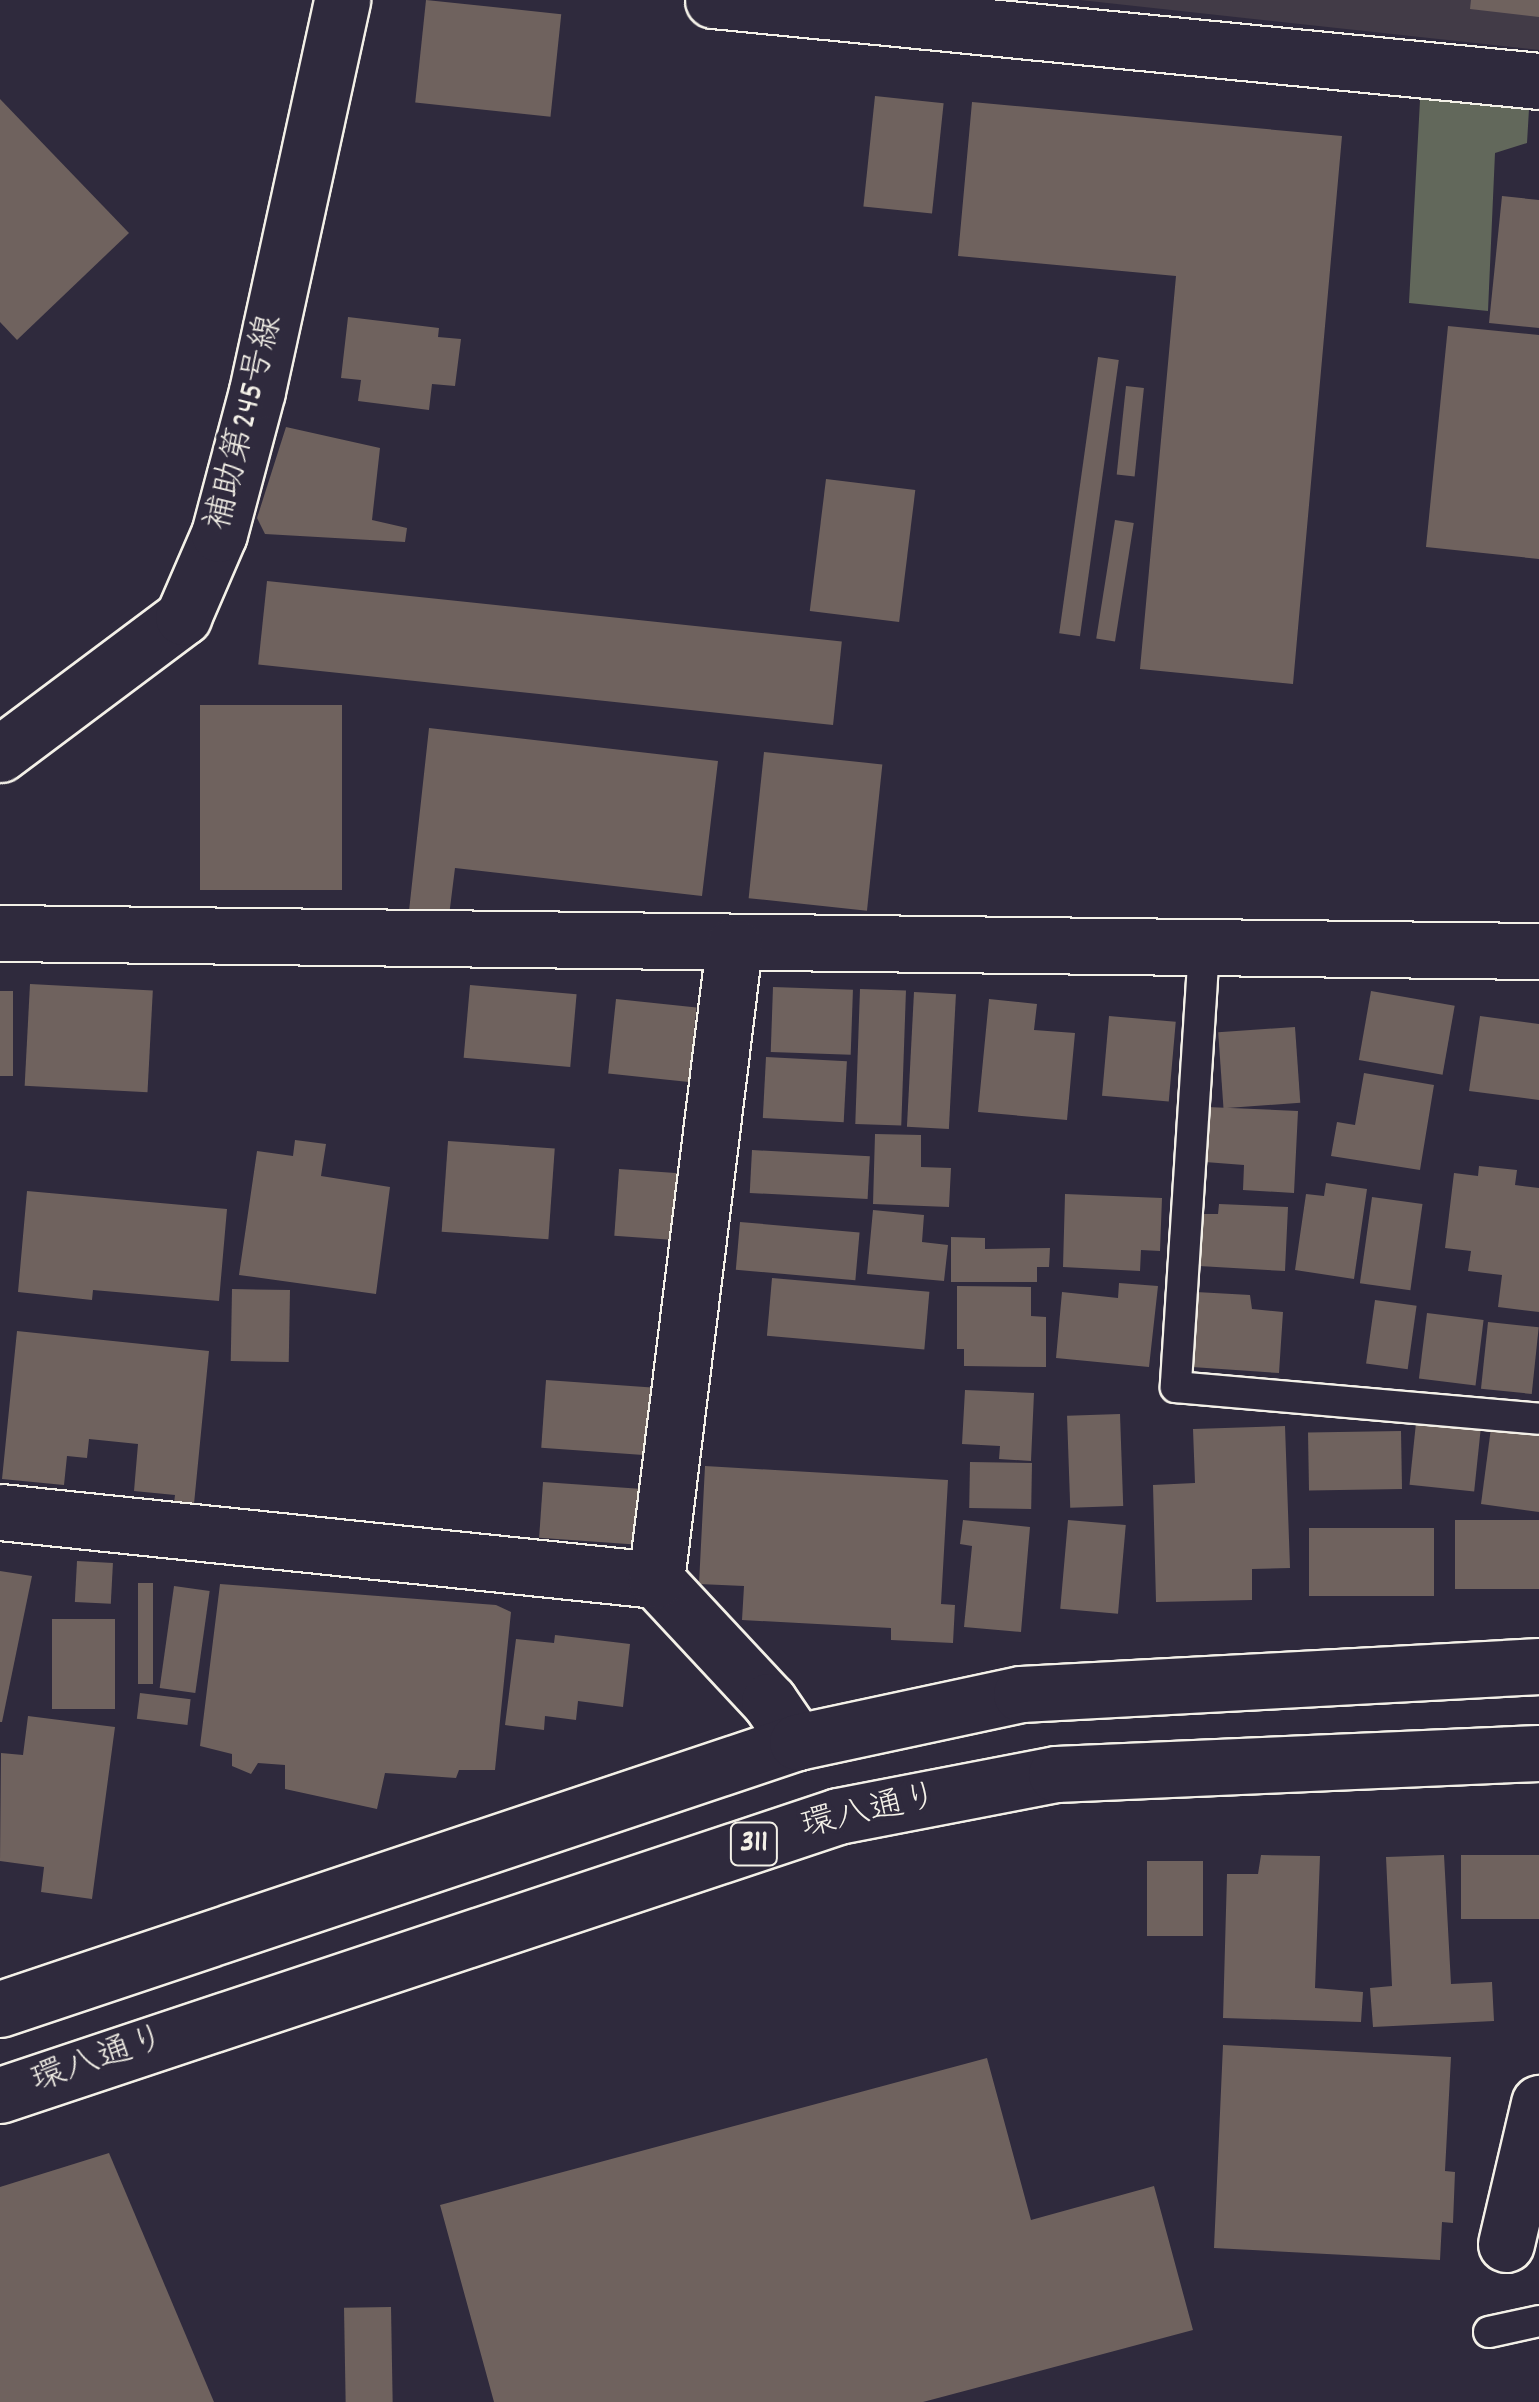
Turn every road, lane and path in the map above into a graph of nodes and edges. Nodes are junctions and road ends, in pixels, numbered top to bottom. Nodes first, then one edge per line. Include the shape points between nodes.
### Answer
1 (342, 0) edge
2 (713, 0) edge
3 (971, 12) edge
4 (1539, 81) edge
5 (0, 754) edge
6 (0, 934) edge
7 (734, 946) junction
8 (1204, 949) junction
9 (1539, 951) edge
10 (1539, 1418) edge
11 (0, 1512) edge
12 (656, 1580) junction
13 (1539, 1666) edge
14 (797, 1742) junction
15 (1539, 1753) edge
16 (0, 2009) edge
17 (0, 2095) edge
18 (1539, 2103) edge
19 (1506, 2244) dead end
20 (1539, 2321) edge
21 (1489, 2332) dead end

1 - 5 street, 補助第245号線 via 252,409 219,534 183,617
2 - 3 street
3 - 4 street
6 - 7 street
7 - 8 street
7 - 12 street
8 - 9 street
8 - 10 lane via 1176,1387
11 - 12 street
12 - 14 street via 770,1701
13 - 14 street, 311 via 1021,1694
14 - 16 street, 311
15 - 17 street, 環八通り / 311 via 1056,1774 838,1816
18 - 19 street
20 - 21 lane

